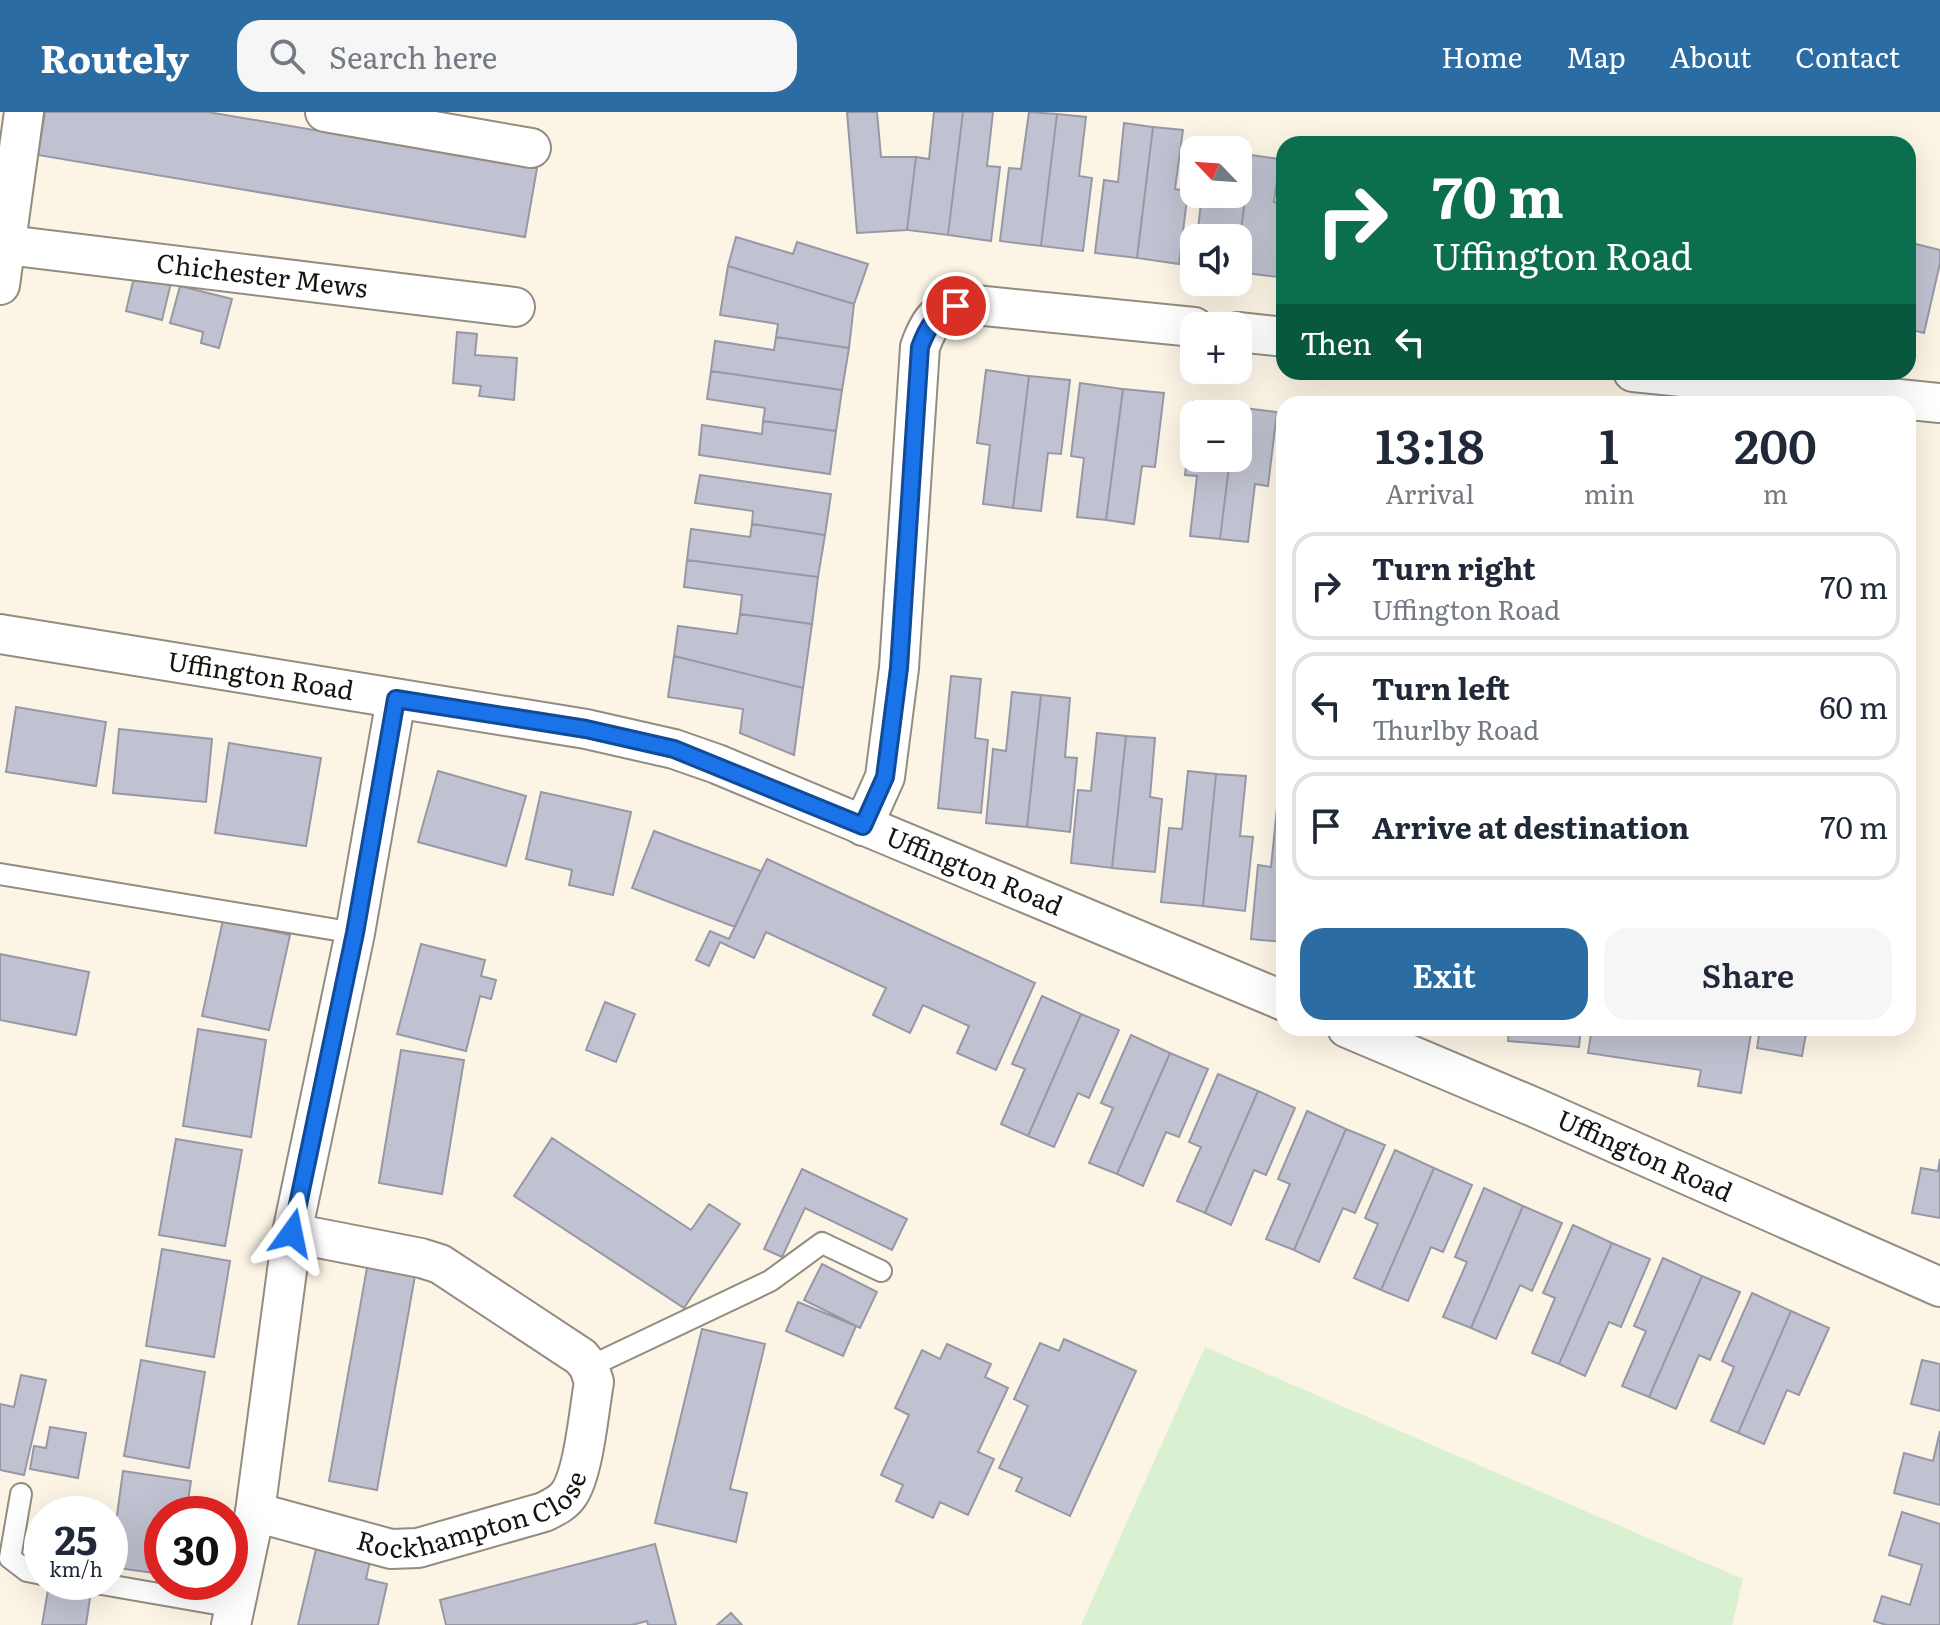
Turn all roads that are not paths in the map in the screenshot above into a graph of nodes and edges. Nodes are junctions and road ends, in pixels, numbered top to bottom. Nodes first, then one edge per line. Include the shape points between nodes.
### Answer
1 (24, 112) edge
2 (325, 112) edge
3 (433, 112) edge
4 (4, 244) edge
5 (0, 285) edge
6 (515, 307) dead end
7 (1180, 326) edge
8 (1252, 334) edge
9 (1276, 336) edge
10 (1712, 380) edge
11 (1871, 396) edge
12 (1916, 401) edge
13 (1940, 403) edge
14 (0, 634) edge
15 (396, 699) junction
16 (863, 826) junction
17 (0, 874) edge
18 (355, 933) junction
19 (1276, 998) edge
20 (1366, 1036) edge
21 (292, 1233) junction
22 (881, 1271) dead end
23 (1940, 1287) edge
24 (589, 1367) junction
25 (21, 1494) dead end
26 (255, 1512) junction
27 (24, 1569) edge
28 (128, 1591) edge
29 (232, 1616) edge

1 - 4 street
2 - 3 street via 530,136
4 - 5 street
4 - 6 street, Chichester Mews
7 - 16 street via 975,305 939,313 927,329 920,347 899,668 885,777
8 - 9 street
10 - 11 street
12 - 13 street
14 - 15 street, Uffington Road
15 - 16 street, Uffington Road via 586,729 674,749
15 - 18 street
16 - 19 street, Uffington Road
17 - 18 lane
18 - 21 street
20 - 23 street, Uffington Road
21 - 24 street via 440,1264
21 - 26 street
22 - 24 lane via 822,1243 770,1281
24 - 26 street, Rockhampton Close via 594,1382 577,1475 570,1493 544,1512 418,1548 391,1549
25 - 27 lane via 10,1558
26 - 29 street
28 - 29 lane

